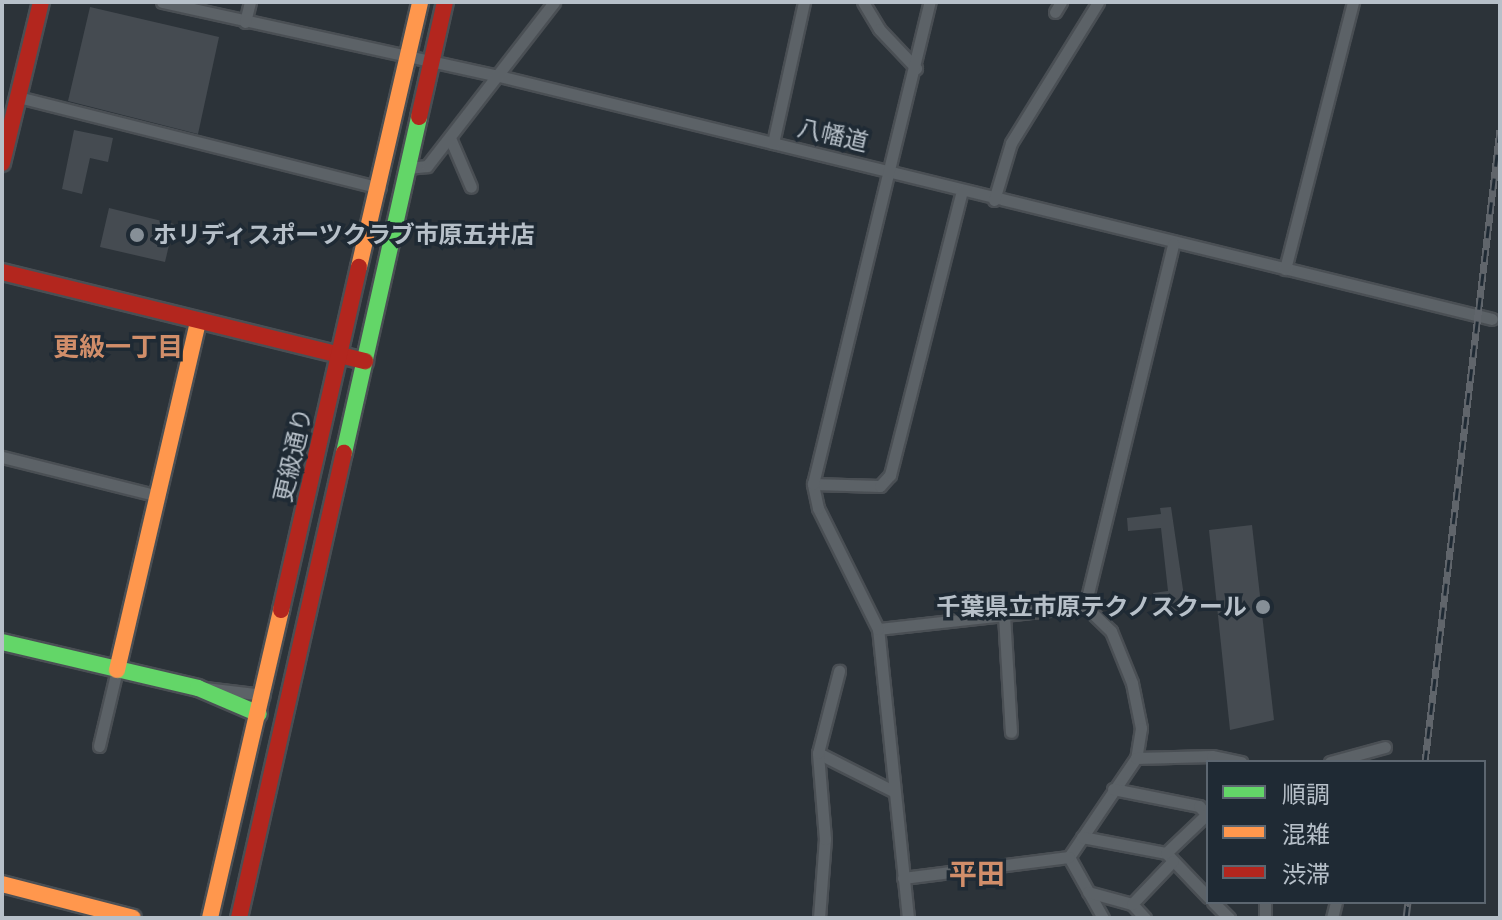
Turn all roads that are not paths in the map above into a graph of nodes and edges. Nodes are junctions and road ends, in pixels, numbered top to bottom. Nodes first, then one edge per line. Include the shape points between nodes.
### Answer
1 (41, 2) edge
2 (162, 2) edge
3 (250, 2) edge
4 (420, 2) edge
5 (445, 2) edge
6 (554, 2) edge
7 (804, 2) edge
8 (863, 2) edge
9 (930, 2) edge
10 (1098, 2) edge
11 (1353, 2) edge
12 (245, 22) junction
13 (407, 60) junction
14 (431, 66) junction
15 (916, 68) junction
16 (499, 76) junction
17 (18, 97) junction
18 (450, 138) junction
19 (773, 143) junction
20 (2, 163) edge
21 (408, 168) junction
22 (887, 170) junction
23 (471, 187) dead end
24 (380, 188) junction
25 (962, 191) junction
26 (994, 200) junction
27 (1173, 244) junction
28 (1285, 269) junction
29 (2, 272) edge
30 (1492, 319) dead end
31 (198, 323) junction
32 (341, 355) junction
33 (365, 361) junction
34 (2, 457) edge
35 (813, 484) junction
36 (158, 496) junction
37 (1085, 606) junction
38 (1004, 615) junction
39 (878, 629) junction
40 (2, 642) edge
41 (117, 670) junction
42 (839, 671) dead end
43 (198, 688) junction
44 (264, 695) junction
45 (259, 714) junction
46 (1011, 732) dead end
47 (99, 746) dead end
48 (1385, 747) dead end
49 (818, 753) junction
50 (1136, 758) junction
51 (1231, 760) edge
52 (1330, 760) edge
53 (1113, 789) junction
54 (895, 792) junction
55 (1206, 814) edge
56 (1206, 816) edge
57 (1082, 837) junction
58 (1069, 857) junction
59 (1170, 857) junction
60 (903, 878) junction
61 (2, 884) edge
62 (1088, 892) junction
63 (1206, 895) edge
64 (1132, 904) junction
65 (122, 917) edge
66 (210, 918) edge
67 (239, 918) edge
68 (819, 918) edge
69 (908, 918) edge
70 (1103, 918) edge
71 (1145, 918) edge

1 - 17 street
2 - 12 street, 八幡道
3 - 12 street
4 - 13 street, 更級通り
5 - 14 street, 更級通り
6 - 16 street
7 - 19 street
8 - 15 street via 879,29
9 - 15 street
10 - 26 street via 1011,143
11 - 28 street
12 - 13 street, 八幡道
13 - 14 street, 八幡道
13 - 24 street, 更級通り
14 - 16 street, 八幡道
14 - 21 street, 更級通り
15 - 22 street
16 - 18 street
16 - 19 street, 八幡道
17 - 20 street
17 - 24 street
18 - 21 street via 427,166
18 - 23 street
19 - 22 street, 八幡道
21 - 33 street, 更級通り
22 - 25 street, 八幡道
22 - 35 street
24 - 32 street, 更級通り
25 - 26 street, 八幡道
25 - 35 street via 890,475 880,486
26 - 27 street, 八幡道
27 - 28 street, 八幡道
27 - 37 street
28 - 30 street, 八幡道
29 - 31 street
31 - 32 street
31 - 36 street
32 - 33 street
32 - 44 street, 更級通り
33 - 67 street, 更級通り
34 - 36 street
35 - 39 street via 818,508
36 - 41 street
37 - 38 street
37 - 50 street via 1111,631 1132,683 1141,728
38 - 39 street
38 - 46 street
39 - 54 street
40 - 41 street
41 - 43 street
41 - 47 street
42 - 49 street
43 - 44 street
43 - 45 street
44 - 45 street, 更級通り
45 - 66 street, 更級通り
48 - 52 street
49 - 54 street
49 - 68 street via 825,839
50 - 51 street
50 - 53 street
53 - 55 street via 1199,806
53 - 57 street
54 - 60 street
56 - 59 street
57 - 58 street
57 - 59 street
58 - 60 street
58 - 62 street
59 - 63 street
59 - 64 street
60 - 69 street
61 - 65 street
62 - 64 street
62 - 70 street
64 - 71 street

